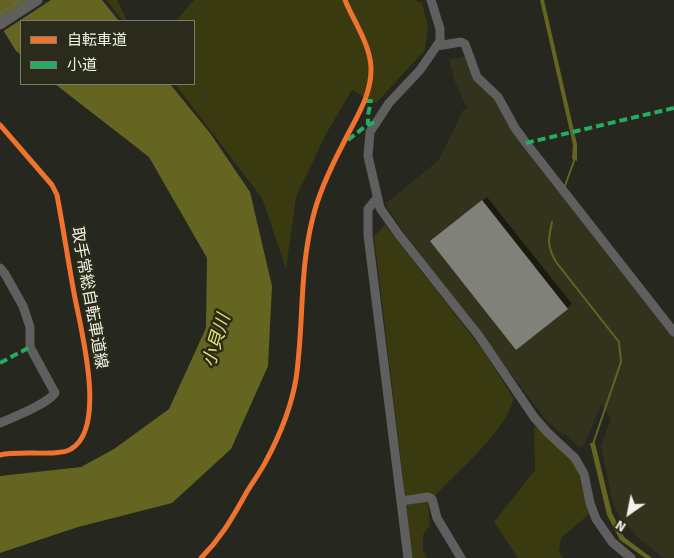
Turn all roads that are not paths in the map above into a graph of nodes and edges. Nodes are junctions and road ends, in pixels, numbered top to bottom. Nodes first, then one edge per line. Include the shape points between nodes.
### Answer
1 (37, 0) edge
2 (431, 0) edge
3 (0, 24) edge
4 (437, 46) junction
5 (377, 198) junction
6 (0, 268) edge
7 (674, 332) edge
8 (0, 423) edge
9 (401, 501) junction
10 (408, 558) edge
11 (461, 558) edge
12 (631, 558) edge

1 - 3 main road
2 - 4 street via 440,29
4 - 5 street via 389,103 370,132 368,156
4 - 7 street via 465,44 477,77 498,97 516,128
5 - 9 street via 368,209 368,235
5 - 12 street via 388,221 479,336 534,417 576,458 584,474 596,518 612,542
6 - 8 street via 22,306 30,327 30,347 54,393
9 - 10 street
9 - 11 street via 432,499 437,518

